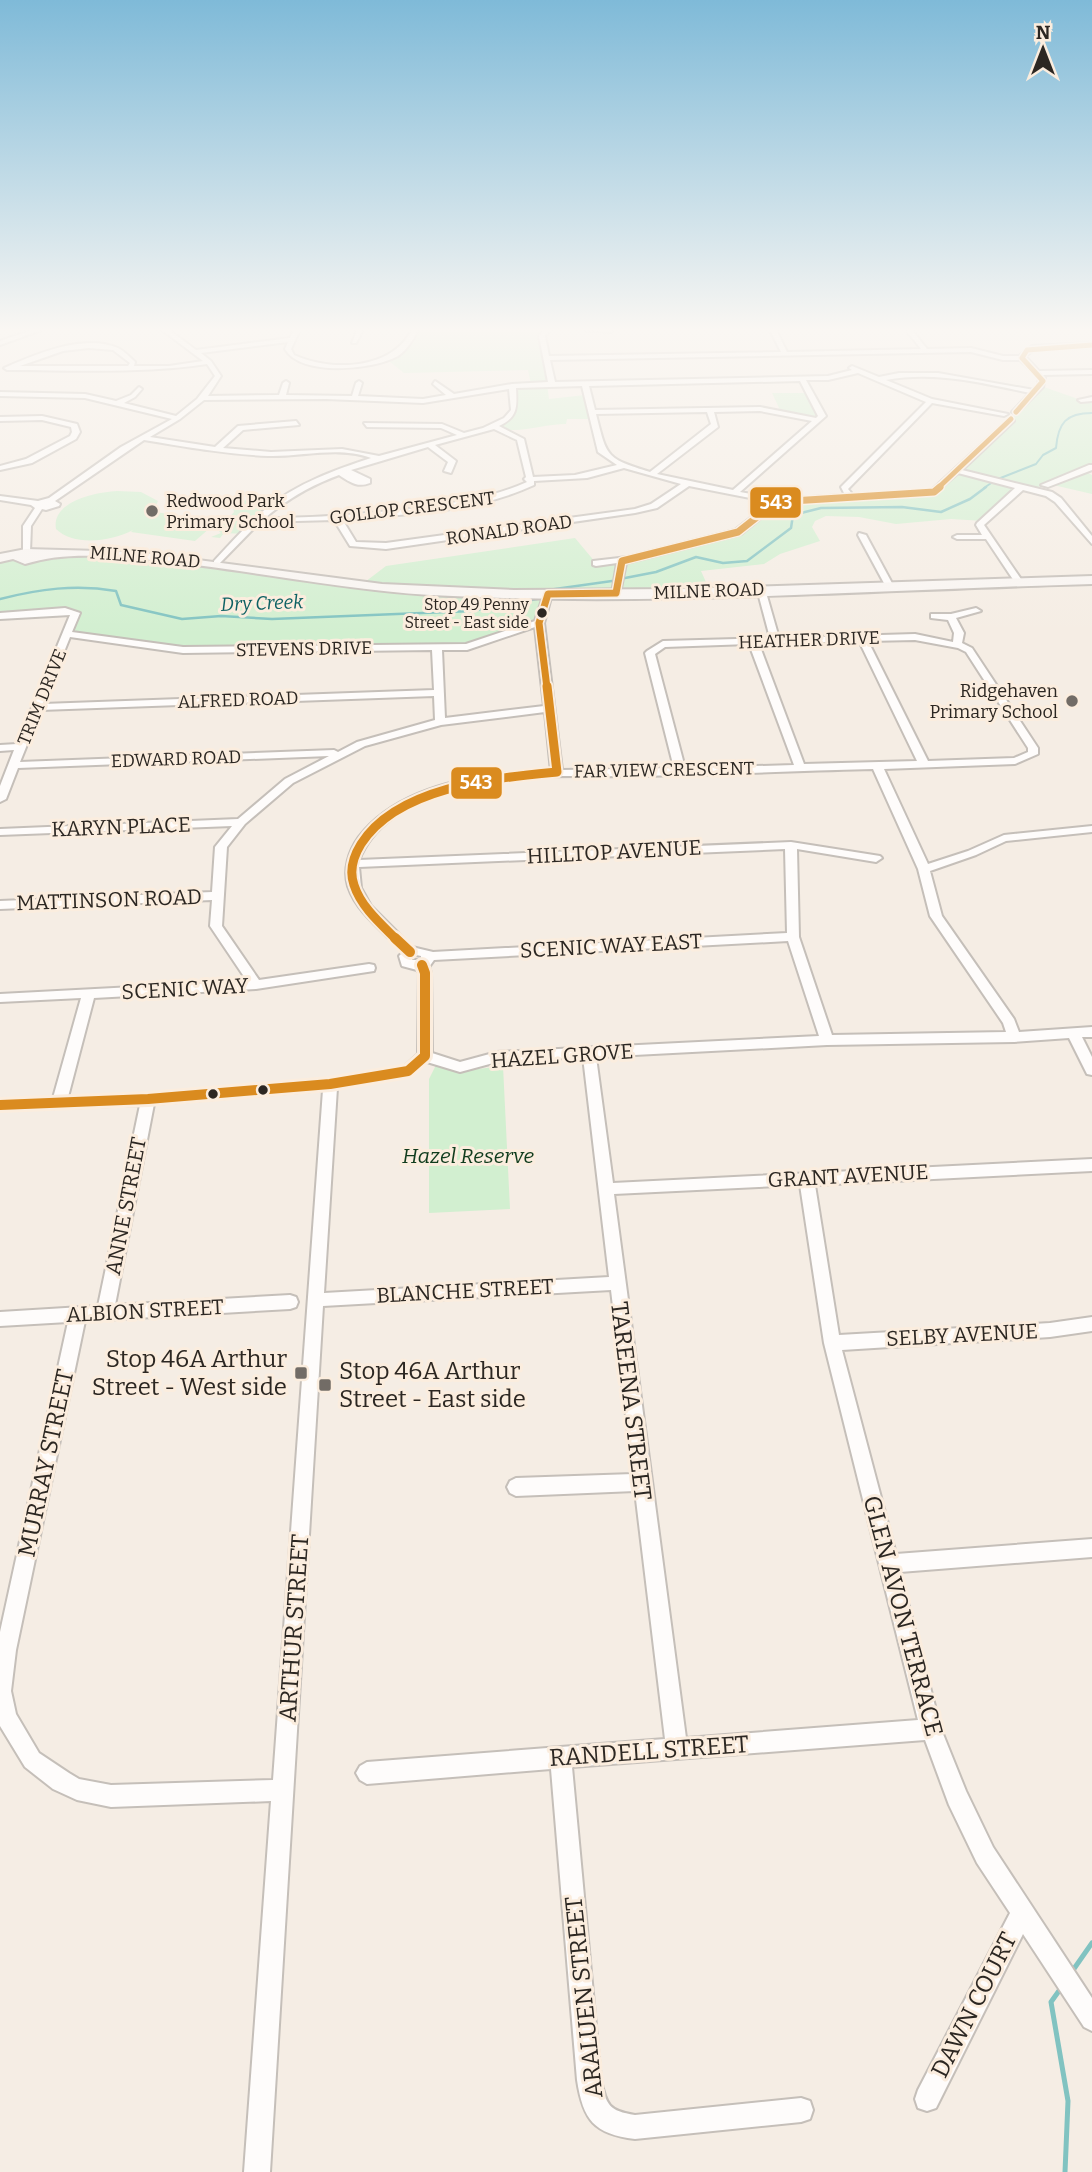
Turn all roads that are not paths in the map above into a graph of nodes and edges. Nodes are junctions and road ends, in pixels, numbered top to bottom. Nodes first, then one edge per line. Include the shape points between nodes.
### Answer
1 (76, 431) edge
2 (155, 431) edge
3 (237, 431) edge
4 (454, 431) edge
5 (480, 431) edge
6 (504, 431) edge
7 (597, 431) edge
8 (707, 431) edge
9 (804, 431) edge
10 (900, 431) edge
11 (995, 431) edge
12 (464, 436) junction
13 (143, 438) junction
14 (429, 445) junction
15 (216, 450) junction
16 (382, 460) junction
17 (621, 466) junction
18 (1092, 467) edge
19 (0, 468) edge
20 (448, 471) dead end
21 (958, 471) junction
22 (652, 474) junction
23 (528, 479) junction
24 (689, 482) junction
25 (1045, 485) dead end
26 (1022, 486) junction
27 (736, 491) junction
28 (0, 498) edge
29 (851, 498) junction
30 (780, 502) junction
31 (38, 505) junction
32 (337, 518) junction
33 (258, 520) junction
34 (862, 534) dead end
35 (957, 537) dead end
36 (987, 537) junction
37 (1092, 541) edge
38 (26, 554) junction
39 (0, 558) edge
40 (627, 559) junction
41 (596, 563) dead end
42 (217, 564) junction
43 (1092, 580) edge
44 (1019, 582) junction
45 (889, 585) junction
46 (761, 589) junction
47 (616, 593) junction
48 (548, 594) junction
49 (976, 611) dead end
50 (0, 616) edge
51 (934, 617) dead end
52 (951, 617) junction
53 (539, 623) junction
54 (67, 634) junction
55 (862, 638) junction
56 (775, 641) junction
57 (753, 642) junction
58 (957, 645) junction
59 (438, 648) junction
60 (439, 692) junction
61 (38, 706) junction
62 (549, 708) junction
63 (440, 722) junction
64 (21, 747) junction
65 (0, 748) edge
66 (338, 753) junction
67 (924, 764) junction
68 (14, 765) junction
69 (800, 766) junction
70 (877, 766) junction
71 (680, 771) junction
72 (557, 772) junction
73 (0, 799) edge
74 (241, 822) junction
75 (1092, 829) edge
76 (0, 832) edge
77 (791, 845) junction
78 (876, 858) dead end
79 (352, 864) junction
80 (924, 869) junction
81 (218, 895) junction
82 (0, 905) edge
83 (793, 937) junction
84 (426, 960) junction
85 (369, 968) dead end
86 (256, 985) junction
87 (88, 995) junction
88 (0, 998) edge
89 (1092, 1032) edge
90 (1073, 1033) junction
91 (1014, 1037) junction
92 (827, 1040) junction
93 (589, 1053) junction
94 (425, 1056) junction
95 (1092, 1070) edge
96 (330, 1084) junction
97 (148, 1099) junction
98 (59, 1103) junction
99 (0, 1105) edge
100 (1092, 1165) edge
101 (806, 1178) junction
102 (605, 1189) junction
103 (616, 1283) junction
104 (315, 1300) junction
105 (290, 1302) dead end
106 (105, 1314) junction
107 (78, 1315) junction
108 (0, 1319) edge
109 (1092, 1324) edge
110 (832, 1343) junction
111 (642, 1482) junction
112 (516, 1487) dead end
113 (1092, 1548) edge
114 (888, 1564) junction
115 (5, 1632) edge
116 (932, 1729) junction
117 (677, 1749) junction
118 (561, 1758) junction
119 (367, 1773) dead end
120 (284, 1790) junction
121 (1022, 1912) junction
122 (1092, 2019) edge
123 (927, 2099) dead end
124 (801, 2110) dead end
125 (257, 2172) edge

1 - 19 street via 29,461
2 - 13 street
3 - 15 street
4 - 12 street
5 - 12 street
6 - 23 street via 520,439
7 - 17 street via 602,452
8 - 22 street
9 - 27 street
10 - 29 street via 844,489
11 - 21 street
12 - 14 street
13 - 15 street
13 - 31 street
14 - 16 street
14 - 20 street via 452,461
15 - 16 street via 365,453
16 - 33 street via 287,497
17 - 22 street
17 - 23 street via 564,480
18 - 25 street
21 - 26 street
21 - 29 street via 934,492
22 - 24 street
23 - 32 street, GOLLOP CRESCENT via 531,483 507,496
24 - 27 street
24 - 32 street, RONALD ROAD via 654,506 635,511 386,546 353,544
26 - 36 street via 980,525
26 - 37 street via 1058,500
27 - 30 street
28 - 31 street
29 - 30 street
30 - 40 street via 738,532
31 - 38 street via 27,526
32 - 33 street, GOLLOP CRESCENT
33 - 42 street
34 - 45 street
35 - 36 street
36 - 44 street
38 - 39 main road, MILNE ROAD
38 - 42 main road, MILNE ROAD via 132,553
40 - 41 street
40 - 47 street via 619,566
42 - 48 main road, MILNE ROAD via 380,587
43 - 44 main road, MILNE ROAD
44 - 45 main road, MILNE ROAD
45 - 46 main road, MILNE ROAD
46 - 47 main road, MILNE ROAD
46 - 56 street
47 - 48 main road, MILNE ROAD
48 - 53 street
49 - 52 street
50 - 54 street via 75,613
51 - 52 street
52 - 58 street via 959,634
53 - 59 street, STEVENS DRIVE via 467,647
53 - 62 street
54 - 59 street, STEVENS DRIVE via 183,650
54 - 61 street, TRIM DRIVE
55 - 56 street, HEATHER DRIVE
55 - 58 street, HEATHER DRIVE via 915,636
55 - 67 street
56 - 57 street, HEATHER DRIVE
57 - 69 street
57 - 71 street, HEATHER DRIVE via 663,644 650,653
58 - 67 street, FAR VIEW CRESCENT via 969,650 991,681 1033,754 1015,761
59 - 60 street
60 - 61 street, ALFRED ROAD
60 - 63 street
61 - 64 street, TRIM DRIVE
62 - 63 street
62 - 72 street
63 - 66 street
64 - 65 street
64 - 68 street, TRIM DRIVE
66 - 68 street, EDWARD ROAD
66 - 74 street via 289,780
67 - 70 street, FAR VIEW CRESCENT
68 - 73 street, TRIM DRIVE
69 - 70 street, FAR VIEW CRESCENT
69 - 71 street, FAR VIEW CRESCENT
70 - 80 street
71 - 72 street, FAR VIEW CRESCENT
72 - 79 street, FAR VIEW CRESCENT via 451,787 407,804 381,820 361,842
74 - 76 street, KARYN PLACE
74 - 81 street via 221,846
75 - 80 street via 1004,838
77 - 78 street, HILLTOP AVENUE
77 - 79 street, HILLTOP AVENUE
77 - 83 street
79 - 84 street via 359,898 410,952 406,963
80 - 91 street via 936,916 1009,1022
81 - 82 street, MATTINSON ROAD
81 - 86 street via 216,926
83 - 84 street, SCENIC WAY EAST
83 - 92 street
84 - 94 street
85 - 86 street, SCENIC WAY
86 - 87 street, SCENIC WAY
87 - 88 street, SCENIC WAY
87 - 98 street
89 - 90 street, HAZEL GROVE
90 - 91 street, HAZEL GROVE
90 - 95 street
91 - 92 street, HAZEL GROVE
92 - 93 street, HAZEL GROVE
93 - 94 street, HAZEL GROVE via 497,1058 460,1067
93 - 102 street, TAREENA STREET
94 - 96 street via 408,1071
96 - 97 street
96 - 104 street, ARTHUR STREET
97 - 98 street
97 - 106 street, ANNE STREET
98 - 99 street
100 - 101 street, GRANT AVENUE
101 - 102 street, GRANT AVENUE
101 - 110 street, GLEN AVON TERRACE
102 - 103 street, TAREENA STREET
103 - 104 street, BLANCHE STREET
103 - 111 street, TAREENA STREET
104 - 120 street, ARTHUR STREET
105 - 106 street, ALBION STREET
106 - 107 street, ALBION STREET
107 - 108 street, ALBION STREET
107 - 115 street, MURRAY STREET
109 - 110 street, SELBY AVENUE
110 - 114 street, GLEN AVON TERRACE
111 - 112 street
111 - 117 street, TAREENA STREET
113 - 114 street
114 - 116 street, GLEN AVON TERRACE
115 - 120 street, MURRAY STREET via 1,1691 7,1718 32,1760 61,1782 111,1796
116 - 117 street, RANDELL STREET
116 - 121 street, GLEN AVON TERRACE via 985,1855
117 - 118 street, RANDELL STREET
118 - 119 street, RANDELL STREET
118 - 124 street, ARALUEN STREET via 589,2080 600,2116 615,2125 635,2127
120 - 125 street, ARTHUR STREET
121 - 122 street, GLEN AVON TERRACE
121 - 123 street, DAWN COURT

